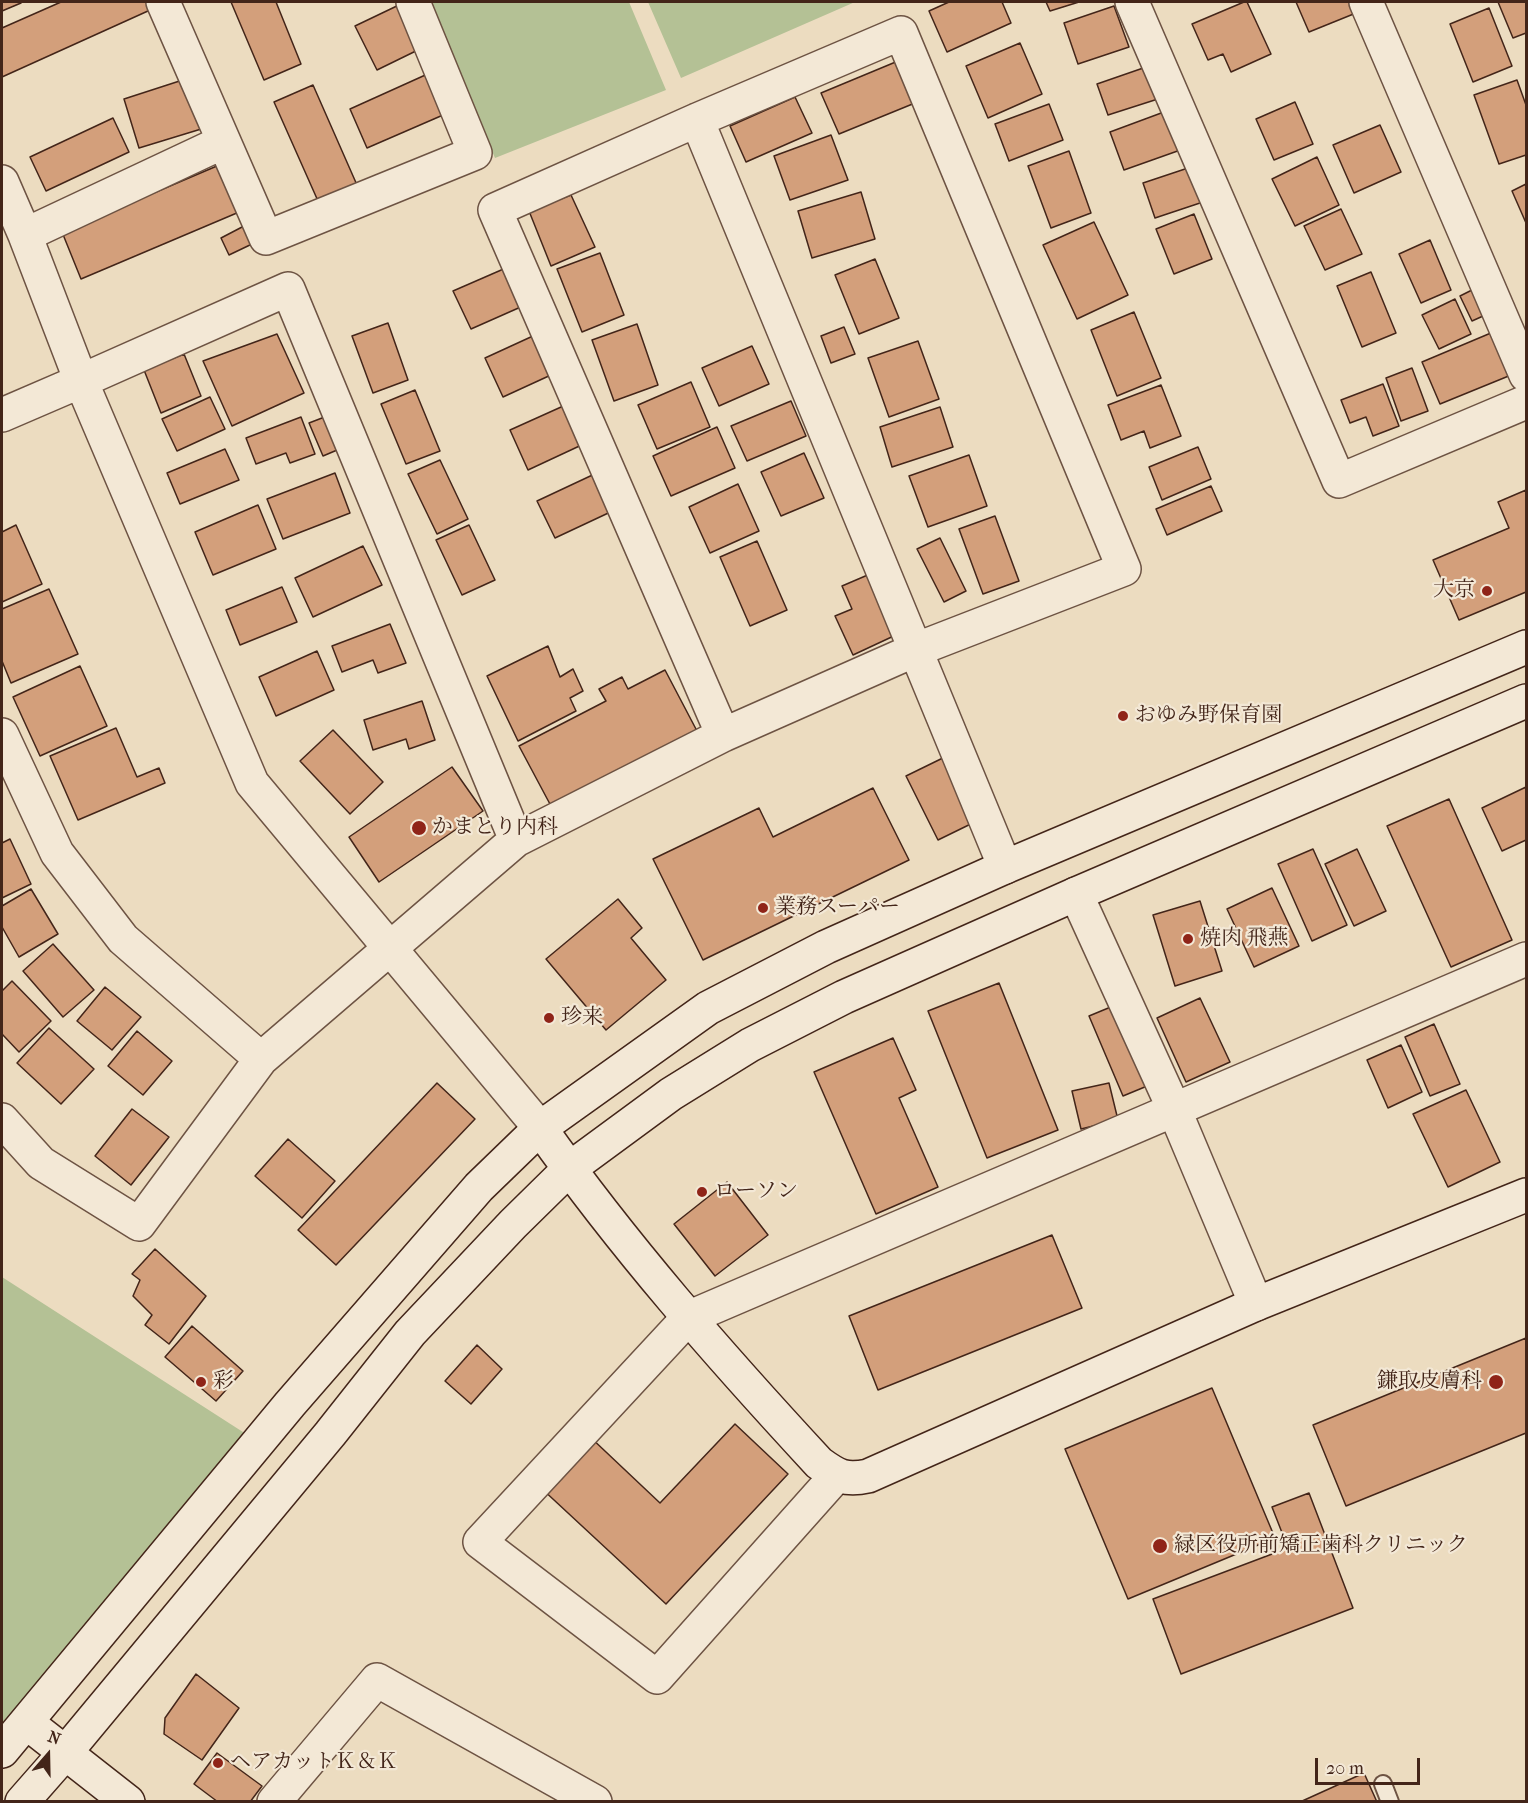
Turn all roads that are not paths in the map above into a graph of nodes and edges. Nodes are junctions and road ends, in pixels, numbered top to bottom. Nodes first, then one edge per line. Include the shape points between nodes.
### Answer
1 (163, 2) edge
2 (413, 2) edge
3 (1131, 2) edge
4 (1366, 2) edge
5 (697, 120) junction
6 (224, 142) junction
7 (2, 182) edge
8 (25, 235) junction
9 (1527, 375) edge
10 (81, 381) junction
11 (1527, 402) edge
12 (2, 415) edge
13 (1527, 647) edge
14 (915, 650) junction
15 (1527, 701) edge
16 (2, 735) edge
17 (723, 735) junction
18 (516, 840) junction
19 (1005, 867) junction
20 (1076, 894) junction
21 (390, 947) junction
22 (1527, 958) edge
23 (261, 1059) junction
24 (1173, 1109) junction
25 (2, 1120) edge
26 (540, 1128) junction
27 (569, 1169) junction
28 (1527, 1195) edge
29 (1256, 1304) junction
30 (688, 1318) junction
31 (836, 1476) junction
32 (26, 1722) junction
33 (2, 1751) edge
34 (65, 1753) junction
35 (1383, 1784) dead end
36 (22, 1802) edge
37 (128, 1802) edge
38 (274, 1802) edge
39 (595, 1802) edge
40 (1390, 1802) edge

1 - 6 street
2 - 6 street via 475,153 266,238
3 - 11 street via 1339,482
4 - 9 street
5 - 14 street
5 - 14 street via 901,33 1124,569
5 - 17 street via 495,210
6 - 8 street
7 - 8 street
8 - 10 street
10 - 12 street
10 - 18 street via 288,290
10 - 21 street via 252,783
13 - 19 street
14 - 17 street
14 - 19 street
15 - 20 street
16 - 23 street via 57,853 123,939
17 - 18 street
18 - 21 street
19 - 26 street via 826,947 708,1008
20 - 24 street
20 - 27 street via 844,997 750,1045 671,1094
21 - 23 street
21 - 26 street
22 - 24 street
23 - 25 street via 139,1224 41,1163
24 - 29 street
24 - 30 street
26 - 27 street
26 - 32 street via 479,1187 290,1404
27 - 30 street
27 - 34 street via 410,1334
28 - 29 street
29 - 31 street via 868,1476
30 - 31 street via 819,1463
30 - 31 street via 480,1542 657,1677
32 - 33 street
32 - 34 street
34 - 36 street
34 - 37 street
35 - 40 lane
38 - 39 street via 377,1680

